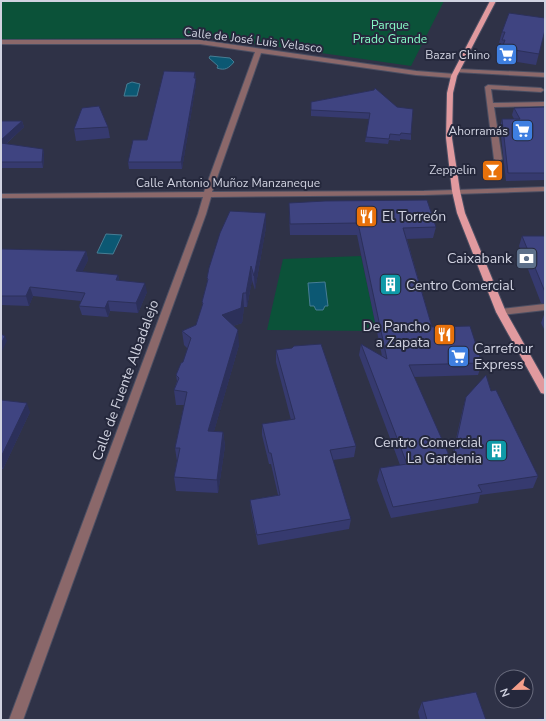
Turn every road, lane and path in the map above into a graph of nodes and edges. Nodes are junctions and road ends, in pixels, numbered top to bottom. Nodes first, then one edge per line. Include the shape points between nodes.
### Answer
1 (493, 1) edge
2 (1, 42) edge
3 (259, 50) junction
4 (456, 74) junction
5 (528, 74) junction
6 (545, 75) edge
7 (543, 90) edge
8 (545, 104) edge
9 (491, 105) junction
10 (498, 159) dead end
11 (545, 189) edge
12 (456, 191) junction
13 (1, 196) edge
14 (207, 196) junction
15 (545, 307) edge
16 (501, 312) junction
17 (545, 390) edge
18 (16, 720) edge

1 - 4 main road
2 - 3 street, Calle de José Luis Velasco via 200,42
3 - 4 street, Calle de José Luis Velasco via 416,73
3 - 14 street, Calle de Fuente Albadalejo
4 - 5 street, Calle de José Luis Velasco
4 - 12 main road via 450,93 449,138
5 - 6 street, Calle de José Luis Velasco
5 - 7 street via 530,80
7 - 9 street via 488,87
8 - 9 street
9 - 10 street
11 - 12 street, Calle Antonio Muñoz Manzaneque
12 - 14 street, Calle Antonio Muñoz Manzaneque via 424,194
12 - 16 main road via 461,212
13 - 14 street, Calle Antonio Muñoz Manzaneque
14 - 18 street, Calle de Fuente Albadalejo
15 - 16 street
16 - 17 main road

